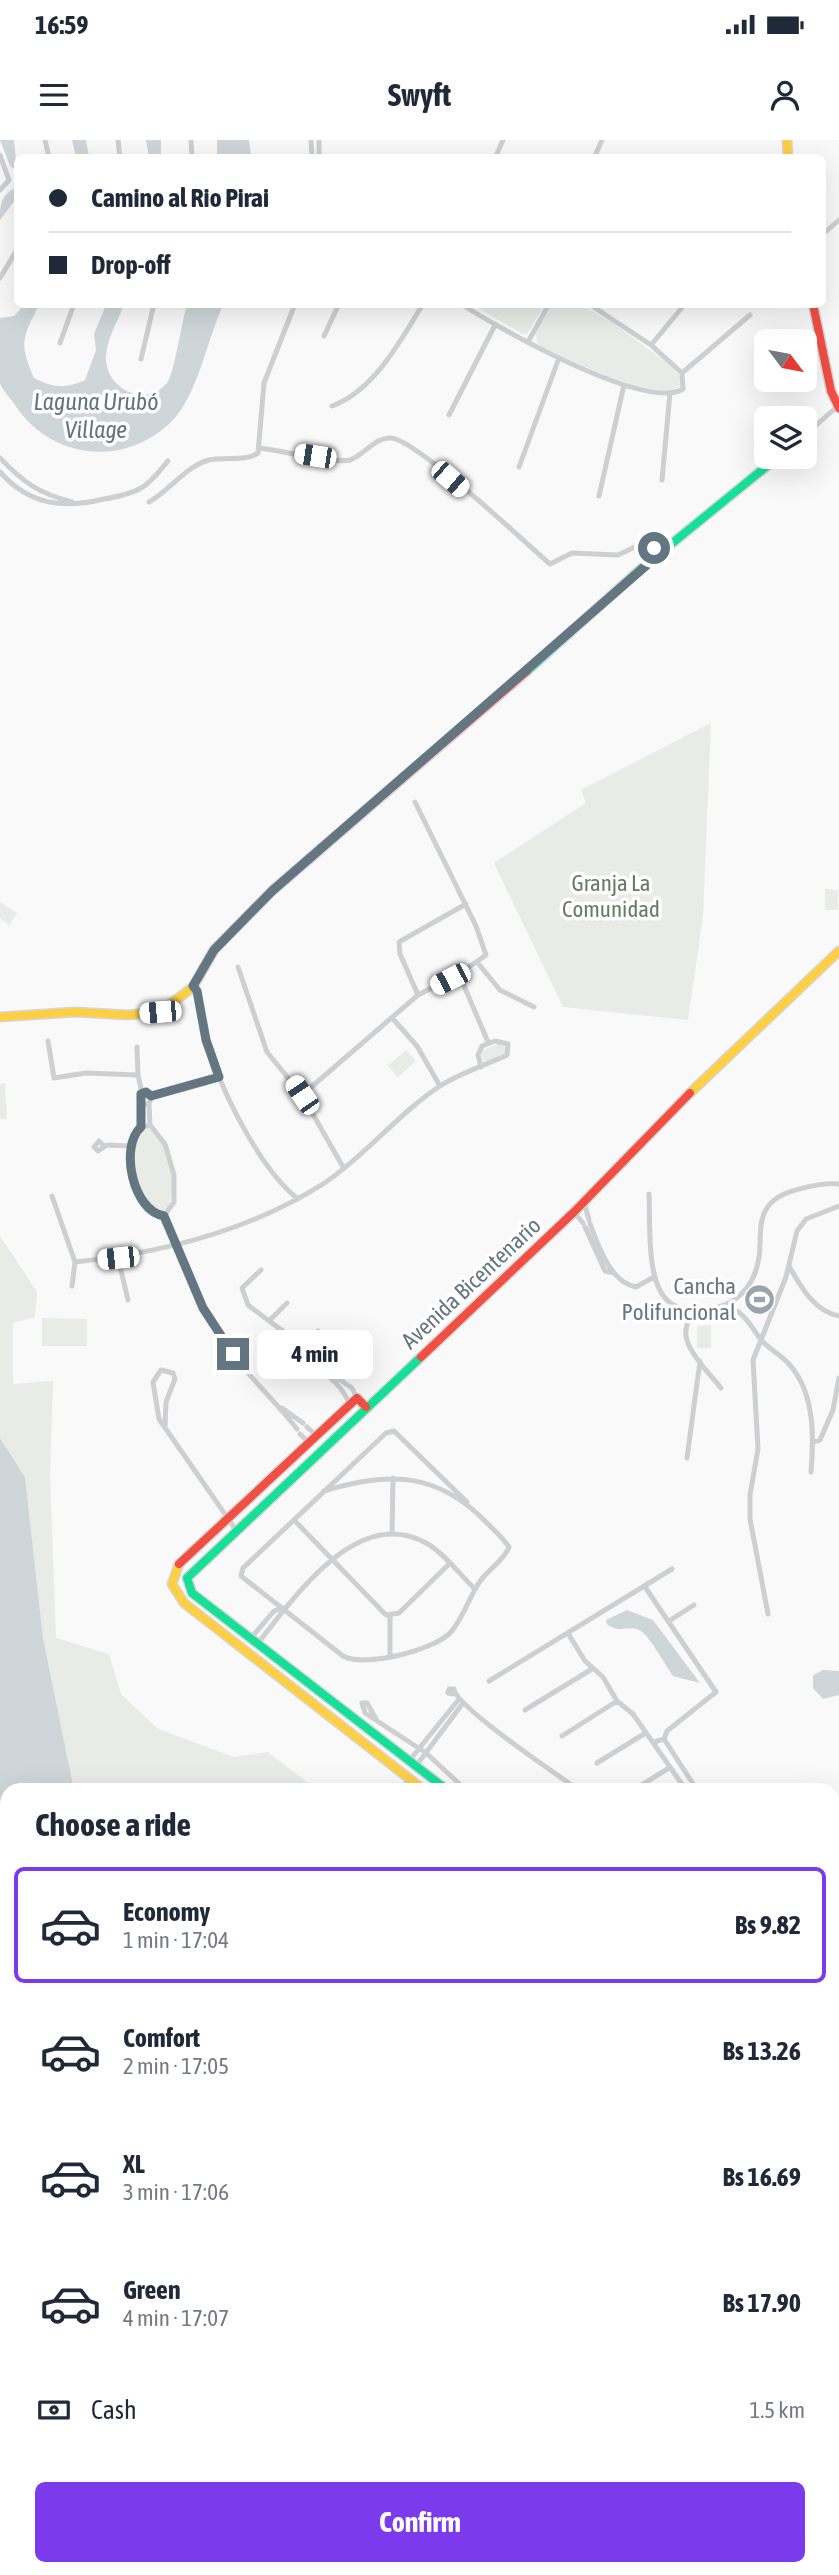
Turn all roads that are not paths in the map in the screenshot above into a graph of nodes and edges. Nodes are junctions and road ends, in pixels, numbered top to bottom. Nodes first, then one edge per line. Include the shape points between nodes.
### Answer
1 (0, 155) edge
2 (9, 180) junction
3 (14, 181) edge
4 (0, 190) edge
5 (14, 255) edge
6 (0, 278) edge
7 (73, 308) edge
8 (153, 308) edge
9 (293, 308) edge
10 (337, 308) edge
11 (420, 308) edge
12 (467, 308) edge
13 (547, 308) edge
14 (595, 308) edge
15 (682, 308) edge
16 (814, 308) edge
17 (750, 316) dead end
18 (495, 326) junction
19 (324, 336) dead end
20 (528, 342) junction
21 (60, 343) dead end
22 (651, 345) junction
23 (559, 358) junction
24 (141, 359) dead end
25 (682, 373) junction
26 (624, 385) junction
27 (670, 393) junction
28 (332, 406) dead end
29 (838, 406) edge
30 (449, 415) dead end
31 (817, 424) edge
32 (260, 448) junction
33 (0, 458) edge
34 (169, 461) dead end
35 (519, 467) dead end
36 (763, 469) edge
37 (0, 472) edge
38 (662, 480) dead end
39 (598, 496) dead end
40 (149, 502) dead end
41 (82, 505) junction
42 (664, 550) junction
43 (415, 802) dead end
44 (466, 904) junction
45 (839, 951) edge
46 (477, 962) junction
47 (238, 967) dead end
48 (459, 974) junction
49 (194, 987) junction
50 (418, 995) junction
51 (534, 1007) dead end
52 (0, 1017) edge
53 (393, 1019) junction
54 (48, 1041) dead end
55 (488, 1042) junction
56 (136, 1047) dead end
57 (481, 1067) junction
58 (138, 1075) junction
59 (219, 1077) junction
60 (440, 1086) junction
61 (142, 1093) junction
62 (302, 1095) junction
63 (150, 1099) junction
64 (139, 1101) junction
65 (150, 1125) junction
66 (141, 1127) junction
67 (104, 1146) dead end
68 (130, 1146) junction
69 (343, 1167) junction
70 (839, 1184) edge
71 (287, 1191) junction
72 (649, 1194) dead end
73 (52, 1196) dead end
74 (298, 1199) junction
75 (839, 1206) edge
76 (280, 1207) junction
77 (164, 1216) junction
78 (584, 1220) junction
79 (177, 1245) junction
80 (118, 1258) junction
81 (75, 1262) junction
82 (789, 1266) junction
83 (261, 1270) dead end
84 (654, 1276) junction
85 (72, 1286) dead end
86 (801, 1287) junction
87 (783, 1289) junction
88 (128, 1300) dead end
89 (287, 1303) dead end
90 (728, 1306) junction
91 (699, 1311) junction
92 (839, 1316) edge
93 (270, 1320) junction
94 (282, 1331) junction
95 (318, 1331) dead end
96 (760, 1338) junction
97 (303, 1348) junction
98 (700, 1361) junction
99 (839, 1378) edge
100 (722, 1388) dead end
101 (353, 1401) junction
102 (366, 1407) junction
103 (282, 1408) junction
104 (359, 1414) junction
105 (165, 1426) junction
106 (316, 1435) junction
107 (308, 1442) junction
108 (814, 1442) junction
109 (322, 1449) junction
110 (687, 1458) dead end
111 (811, 1472) dead end
112 (393, 1478) junction
113 (324, 1491) junction
114 (467, 1502) junction
115 (229, 1518) junction
116 (294, 1520) junction
117 (236, 1530) junction
118 (392, 1533) junction
119 (331, 1561) junction
120 (449, 1564) junction
121 (672, 1569) dead end
122 (645, 1587) junction
123 (475, 1589) junction
124 (192, 1592) junction
125 (184, 1603) junction
126 (694, 1605) dead end
127 (284, 1608) junction
128 (768, 1614) dead end
129 (390, 1616) junction
130 (230, 1621) junction
131 (669, 1621) junction
132 (221, 1632) junction
133 (569, 1635) junction
134 (254, 1640) junction
135 (390, 1656) junction
136 (289, 1667) junction
137 (592, 1669) junction
138 (280, 1679) junction
139 (489, 1681) dead end
140 (454, 1694) dead end
141 (461, 1701) junction
142 (617, 1702) junction
143 (525, 1710) dead end
144 (376, 1719) dead end
145 (644, 1734) junction
146 (562, 1736) dead end
147 (664, 1739) junction
148 (654, 1742) junction
149 (423, 1751) junction
150 (413, 1763) junction
151 (597, 1763) dead end
152 (669, 1768) junction
153 (409, 1779) junction
154 (406, 1783) edge
155 (414, 1783) edge
156 (438, 1783) edge
157 (458, 1783) edge
158 (570, 1783) edge
159 (645, 1783) edge
160 (681, 1783) edge
161 (692, 1783) edge

1 - 2 street
2 - 3 street
2 - 4 street
5 - 6 street
7 - 21 street
8 - 24 street
9 - 32 street via 264,383
10 - 19 street
11 - 28 street via 373,375
12 - 18 street
13 - 20 street
14 - 22 street
15 - 22 street
16 - 29 street
17 - 25 street
18 - 20 street
18 - 30 street
20 - 23 street
22 - 25 street
23 - 26 street
23 - 35 street
25 - 27 street via 683,389
26 - 27 street
26 - 39 street
27 - 38 street
29 - 31 street
32 - 40 street via 252,457 207,460
32 - 42 street via 347,461 373,443 390,438 406,443 434,464 550,564 572,553 618,555 639,545
33 - 41 street via 44,494
34 - 41 street via 142,488
36 - 42 street
37 - 41 street via 34,499
42 - 49 street via 272,891 214,950
43 - 44 street
44 - 46 street via 486,951
44 - 50 street via 399,942
45 - 78 street, Avenida Bicentenario via 646,1136 584,1202
46 - 48 street
46 - 51 street via 500,990
47 - 62 street via 267,1052
48 - 50 street
48 - 55 street
49 - 52 street via 160,1012
49 - 59 street
50 - 53 street
53 - 60 street via 417,1046
53 - 62 street
54 - 58 street via 54,1078 86,1073
55 - 57 street via 478,1055
55 - 57 street via 503,1041 509,1051
56 - 58 street
57 - 60 street
58 - 61 street
59 - 63 street
59 - 71 street
60 - 69 street
61 - 63 street
61 - 64 street
62 - 69 street
63 - 64 street via 144,1104
63 - 65 street
64 - 66 street
65 - 66 street
65 - 77 street via 165,1144 174,1175 173,1202
66 - 68 street
67 - 68 street
68 - 77 street via 131,1167 144,1206
69 - 74 street
70 - 90 street via 772,1202 762,1220 754,1276 744,1293
71 - 74 street
71 - 76 street
72 - 84 street
73 - 81 street
74 - 76 street
75 - 82 street via 806,1219 792,1245
76 - 79 street
77 - 79 street
78 - 84 street via 614,1273 627,1285 636,1287
78 - 102 street, Avenida Bicentenario
79 - 80 street
79 - 103 street via 203,1308 223,1341
80 - 81 street
80 - 88 street
81 - 85 street
82 - 86 street
82 - 87 street
83 - 93 street via 245,1283 242,1293 248,1305
84 - 91 street via 666,1301
86 - 87 street
86 - 92 street via 821,1309
87 - 96 street
89 - 93 street
90 - 91 street
90 - 96 street via 747,1317
91 - 98 street via 688,1321 685,1337
93 - 94 street
94 - 97 street
94 - 101 street via 292,1348
95 - 97 street
96 - 108 street via 800,1379
96 - 128 street via 751,1374 758,1449 750,1519
97 - 101 street via 317,1364 352,1388
98 - 100 street
98 - 110 street
99 - 108 street via 833,1410 820,1440
101 - 102 street
101 - 104 street
101 - 106 street
102 - 104 street, Avenida Bicentenario
103 - 106 street
103 - 107 street
104 - 109 street, Avenida Bicentenario
105 - 105 street via 166,1402 175,1380 173,1373 161,1370 153,1382 156,1411
105 - 115 street
106 - 107 street
106 - 109 street
107 - 109 street
107 - 115 street
108 - 111 street
109 - 117 street, Avenida Bicentenario
112 - 113 street via 366,1479
112 - 114 street via 430,1484
112 - 118 street
113 - 114 street via 386,1433 394,1431
113 - 116 street
114 - 123 street via 509,1547
115 - 117 street
115 - 125 street via 174,1572 175,1594
116 - 119 street
116 - 127 street via 243,1568 241,1576
117 - 124 street, Avenida Bicentenario via 190,1575 187,1582
118 - 119 street via 361,1540
118 - 120 street via 428,1544
119 - 127 street
119 - 129 street
120 - 123 street
120 - 129 street via 399,1613
121 - 122 street
122 - 131 street
122 - 133 street
123 - 135 street via 456,1625 441,1641
124 - 125 street
124 - 130 street
125 - 132 street
126 - 131 street
127 - 134 street
127 - 135 street via 349,1660
129 - 135 street
130 - 132 street via 222,1624
130 - 134 street
131 - 147 street via 716,1692 667,1731
132 - 138 street
133 - 137 street
133 - 139 street
134 - 136 street
136 - 138 street
136 - 150 street
137 - 142 street via 603,1677
137 - 143 street
138 - 153 street
140 - 141 street
141 - 149 street
141 - 158 street
142 - 145 street via 633,1714
142 - 146 street
144 - 149 street
145 - 148 street
145 - 151 street
147 - 148 street
147 - 161 street
148 - 152 street
149 - 150 street
149 - 157 street
150 - 156 street
152 - 159 street
152 - 160 street
153 - 154 street
153 - 155 street

